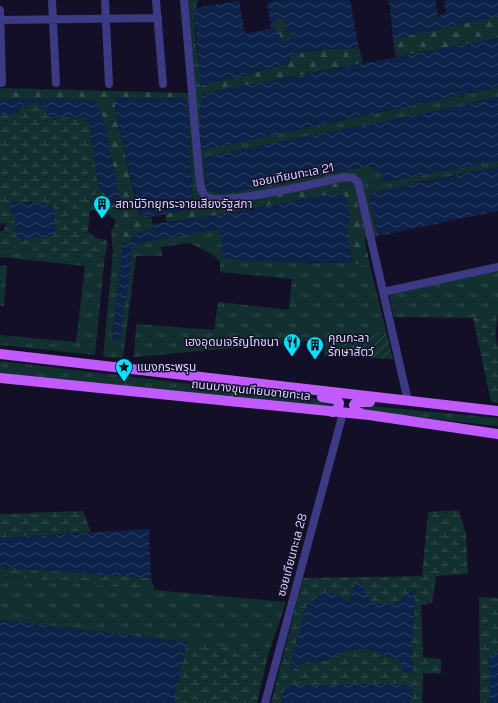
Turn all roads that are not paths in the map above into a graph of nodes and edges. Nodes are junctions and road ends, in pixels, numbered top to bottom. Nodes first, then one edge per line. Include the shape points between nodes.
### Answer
1 (52, 0) edge
2 (105, 0) edge
3 (156, 0) edge
4 (184, 0) edge
5 (0, 10) edge
6 (106, 18) junction
7 (158, 18) junction
8 (53, 19) junction
9 (0, 20) edge
10 (1, 60) edge
11 (2, 83) dead end
12 (56, 83) dead end
13 (109, 84) dead end
14 (163, 84) dead end
15 (498, 267) edge
16 (383, 292) junction
17 (0, 354) edge
18 (158, 373) junction
19 (0, 378) edge
20 (408, 401) junction
21 (498, 411) edge
22 (332, 412) junction
23 (342, 413) junction
24 (498, 414) edge
25 (365, 415) junction
26 (498, 434) edge
27 (265, 703) edge

1 - 8 street
2 - 6 street
3 - 7 street
4 - 16 street, ซอยเทียนทะเล 21 via 199,175 204,194 218,200 344,177 353,178 358,182
5 - 9 street
6 - 7 street
6 - 8 street
6 - 13 street
7 - 14 street
8 - 9 street
8 - 12 street
9 - 10 street
10 - 11 street
15 - 16 street
16 - 20 street, ซอยเทียนทะเล 21
17 - 18 main road, ถนนบางขุนเทียนชายทะเล
18 - 20 main road, ถนนบางขุนเทียนชายทะเล
18 - 22 main road via 246,388 335,399 339,403 338,409
19 - 22 main road, ถนนบางขุนเทียนชายทะเล
20 - 21 main road, ถนนบางขุนเทียนชายทะเล
22 - 23 main road, ถนนบางขุนเทียนชายทะเล
23 - 25 main road, ถนนบางขุนเทียนชายทะเล
23 - 27 street, ซอยเทียนทะเล 28
24 - 25 main road via 482,415 356,402 354,408
25 - 26 main road, ถนนบางขุนเทียนชายทะเล

